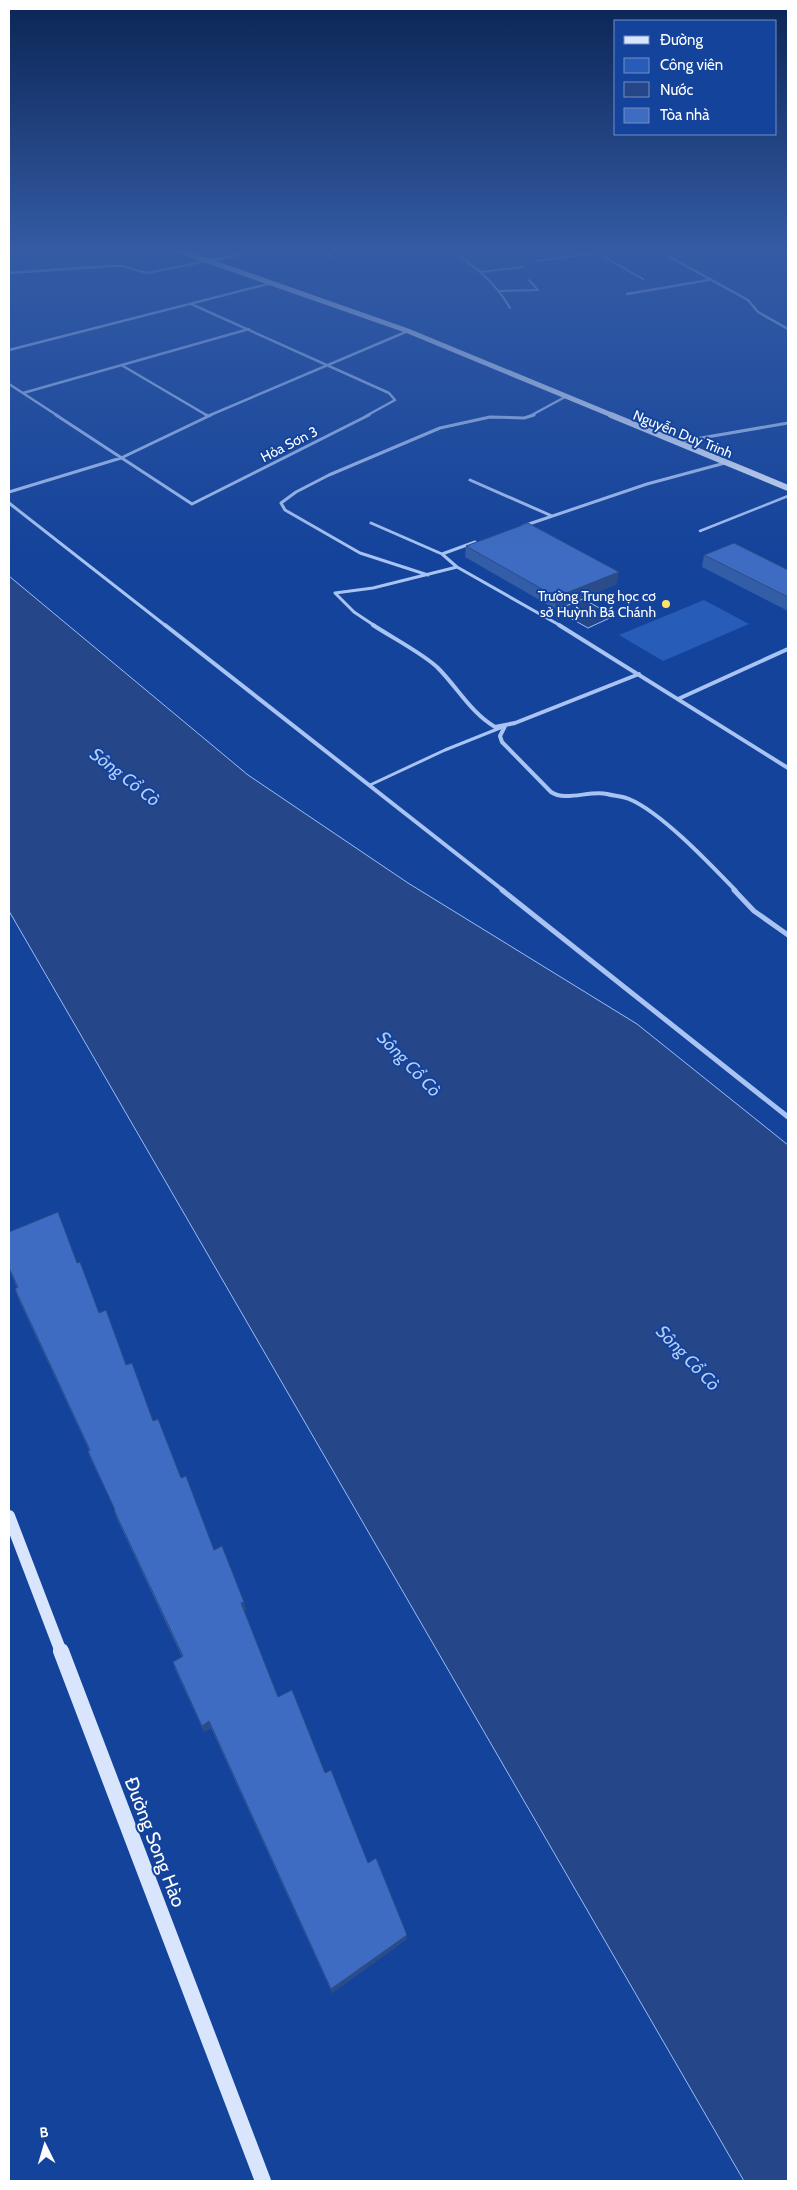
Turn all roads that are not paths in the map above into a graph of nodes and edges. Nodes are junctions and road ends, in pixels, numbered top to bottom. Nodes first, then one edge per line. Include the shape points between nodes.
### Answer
1 (170, 352) edge
2 (300, 352) edge
3 (356, 352) edge
4 (458, 352) edge
5 (327, 364) junction
6 (122, 366) junction
7 (9, 384) edge
8 (23, 393) junction
9 (565, 398) junction
10 (208, 416) junction
11 (788, 423) edge
12 (674, 442) junction
13 (121, 458) junction
14 (725, 464) junction
15 (470, 480) dead end
16 (788, 488) edge
17 (9, 492) edge
18 (788, 496) edge
19 (9, 503) edge
20 (552, 516) junction
21 (371, 523) dead end
22 (515, 528) edge
23 (700, 531) dead end
24 (479, 541) edge
25 (442, 554) junction
26 (457, 567) junction
27 (428, 575) junction
28 (788, 649) edge
29 (639, 674) junction
30 (678, 699) junction
31 (506, 726) junction
32 (788, 768) edge
33 (370, 785) junction
34 (787, 932) edge
35 (788, 1117) edge
36 (9, 1516) edge
37 (263, 2181) edge

1 - 6 street
2 - 5 street
3 - 5 street
4 - 9 street, Nguyễn Duy Trinh
5 - 10 street
5 - 13 street, Hỏa Sơn 3 via 389,393 395,400 192,504
6 - 8 street
6 - 10 street
7 - 8 street
8 - 13 street
9 - 12 street, Nguyễn Duy Trinh
9 - 27 street via 524,418 479,418 440,428 282,499 285,510 360,553
10 - 13 street
11 - 12 street
12 - 14 street, Nguyễn Duy Trinh
13 - 17 street
14 - 16 street, Nguyễn Duy Trinh
14 - 20 street via 647,484
15 - 20 street
18 - 23 lane
19 - 33 street
20 - 22 street
21 - 25 street
24 - 25 street
25 - 26 street
26 - 27 street
26 - 29 street
27 - 31 street via 335,593 354,612 437,667 488,724
28 - 30 street
29 - 30 street
29 - 31 street
30 - 32 street
31 - 33 lane
31 - 34 street via 500,736 502,742 551,792 557,796 598,792 630,799 652,812 712,866 754,911
33 - 35 street
36 - 37 street, Đường Song Hào

